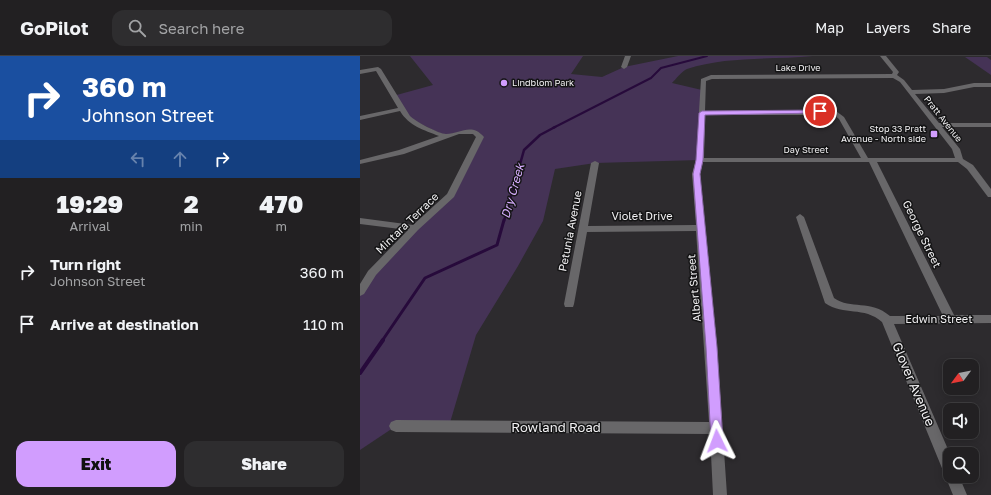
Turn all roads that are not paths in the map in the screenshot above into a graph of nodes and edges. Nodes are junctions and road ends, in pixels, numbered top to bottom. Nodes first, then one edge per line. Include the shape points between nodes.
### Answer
1 (628, 56) edge
2 (883, 56) edge
3 (624, 67) dead end
4 (360, 72) edge
5 (894, 76) junction
6 (703, 80) joint
7 (991, 85) edge
8 (910, 92) junction
9 (401, 109) junction
10 (702, 113) junction
11 (360, 118) edge
12 (991, 125) edge
13 (937, 126) junction
14 (445, 136) junction
15 (700, 160) junction
16 (869, 160) junction
17 (960, 160) junction
18 (360, 162) edge
19 (595, 163) dead end
20 (991, 195) edge
21 (800, 217) dead end
22 (360, 222) edge
23 (415, 228) junction
24 (582, 228) junction
25 (701, 228) junction
26 (360, 292) edge
27 (568, 304) dead end
28 (950, 319) junction
29 (991, 319) edge
30 (887, 320) junction
31 (396, 426) dead end
32 (716, 428) junction
33 (943, 453) edge
34 (955, 483) edge
35 (720, 495) edge
36 (960, 495) edge

1 - 3 street
2 - 5 street, Pratt Avenue via 896,72
4 - 9 street via 378,69
5 - 6 street, Lake Drive via 711,77
5 - 8 street, Pratt Avenue via 902,81
6 - 10 street, Albert Street
7 - 8 street
8 - 13 street, Pratt Avenue
9 - 11 street
9 - 14 street via 414,123
10 - 15 street, Albert Street
10 - 16 street, George Street via 836,113 842,118
12 - 13 street
13 - 17 street, Pratt Avenue via 956,149
14 - 18 street via 401,152
14 - 23 street, Mintara Terrace via 469,131 480,137 451,196
15 - 16 street, Day Street
15 - 25 street, Albert Street via 696,174
16 - 17 street, Day Street
16 - 28 street, George Street
17 - 20 street, Pratt Avenue via 970,167
19 - 24 street, Petunia Avenue
21 - 30 street via 829,300 837,305 869,308
22 - 23 street
23 - 26 street, Mintara Terrace via 372,273
24 - 25 street, Violet Drive
24 - 27 street, Petunia Avenue
25 - 32 street, Albert Street via 712,347
28 - 29 street, Edwin Street
28 - 30 street, Edwin Street
30 - 33 street, Glover Avenue
31 - 32 street, Rowland Road
32 - 35 street, Albert Street
34 - 36 street

